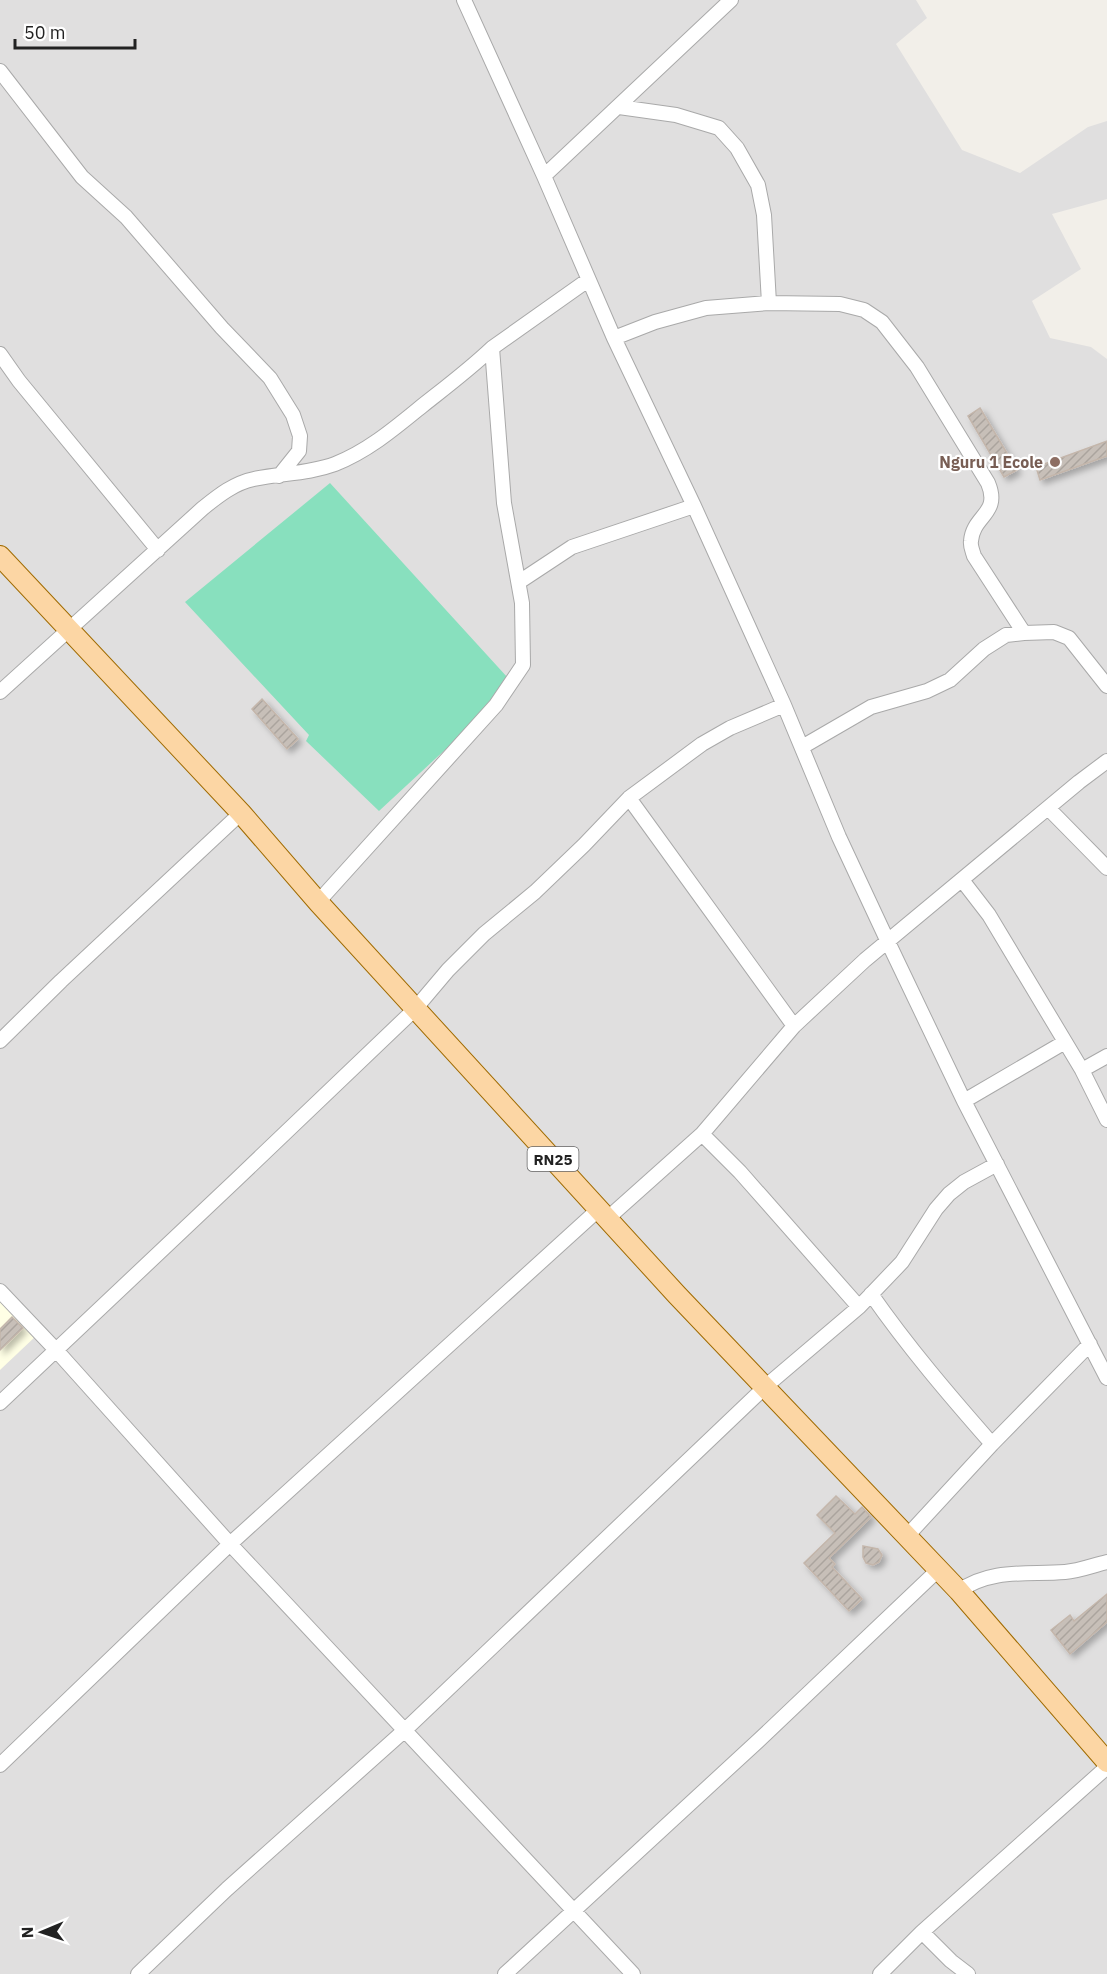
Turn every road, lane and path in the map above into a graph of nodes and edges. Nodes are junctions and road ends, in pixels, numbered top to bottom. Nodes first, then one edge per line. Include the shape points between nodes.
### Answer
1 (464, 0) edge
2 (721, 3) edge
3 (0, 71) edge
4 (619, 107) junction
5 (544, 176) junction
6 (588, 280) junction
7 (769, 303) junction
8 (614, 338) junction
9 (492, 348) junction
10 (0, 354) edge
11 (279, 476) junction
12 (694, 506) junction
13 (158, 550) junction
14 (0, 556) edge
15 (519, 582) junction
16 (68, 629) junction
17 (1024, 633) junction
18 (1107, 686) edge
19 (0, 692) edge
20 (784, 705) junction
21 (802, 747) junction
22 (1107, 761) edge
23 (629, 798) junction
24 (1048, 808) junction
25 (241, 813) junction
26 (1107, 868) edge
27 (962, 880) junction
28 (318, 902) junction
29 (888, 942) junction
30 (415, 1009) junction
31 (794, 1026) junction
32 (0, 1041) edge
33 (1065, 1042) junction
34 (1107, 1056) edge
35 (1082, 1070) junction
36 (964, 1101) junction
37 (1107, 1120) edge
38 (702, 1134) junction
39 (997, 1164) junction
40 (603, 1213) junction
41 (0, 1291) edge
42 (871, 1294) junction
43 (859, 1307) junction
44 (1090, 1344) junction
45 (56, 1350) junction
46 (1107, 1377) edge
47 (765, 1387) junction
48 (0, 1403) edge
49 (992, 1444) junction
50 (908, 1536) junction
51 (230, 1544) junction
52 (1107, 1562) edge
53 (938, 1570) junction
54 (959, 1591) junction
55 (405, 1730) junction
56 (1107, 1762) edge
57 (0, 1765) edge
58 (1107, 1767) edge
59 (574, 1910) junction
60 (922, 1932) junction
61 (138, 1974) edge
62 (505, 1974) edge
63 (633, 1974) edge
64 (880, 1974) edge
65 (968, 1974) edge

1 - 5 street
2 - 4 street
3 - 11 street via 82,177 126,217 270,378 300,436 299,451
4 - 5 street
4 - 7 street via 676,115 718,128 737,147 758,184 764,215
5 - 6 street
6 - 8 street
6 - 9 street
7 - 8 street via 706,308
7 - 17 street via 840,304 864,310 882,322 917,367 988,483 993,496 970,542 974,556
8 - 12 street
9 - 11 street via 399,425 361,451 310,472
9 - 15 street via 504,503
10 - 13 street
11 - 13 street via 253,479 225,490
12 - 15 street via 572,547
12 - 20 street
13 - 16 street
14 - 16 main road, RN25
15 - 28 street via 523,665 496,705
16 - 19 street
16 - 25 main road, RN25
17 - 18 street via 1054,632 1069,638
17 - 21 street via 995,641 950,680 871,707
20 - 21 street
20 - 23 street via 702,744
21 - 29 street
22 - 24 street
23 - 30 street via 535,892 484,934
23 - 31 street
24 - 26 street
24 - 27 street
25 - 28 main road, RN25
25 - 32 street
27 - 29 street
27 - 33 street via 988,915
28 - 30 main road, RN25
29 - 31 street
29 - 36 street
30 - 40 main road, RN25
30 - 45 street
31 - 38 street
33 - 35 street
33 - 36 street
34 - 35 street
35 - 37 street
36 - 39 street
38 - 40 street
38 - 43 street
39 - 42 street via 949,1194 902,1262
39 - 44 street
40 - 47 main road, RN25
40 - 51 street
41 - 45 street
42 - 43 street
42 - 49 street via 934,1379
43 - 47 street
44 - 46 street
44 - 49 street
45 - 48 street
45 - 51 street
47 - 50 main road, RN25
47 - 55 street
49 - 50 street
50 - 53 main road, RN25
51 - 55 street
51 - 57 street
52 - 54 street via 1067,1572 991,1576
53 - 54 main road, RN25
53 - 59 street
54 - 56 main road, RN25
55 - 59 street
55 - 61 street
58 - 60 street
59 - 62 street
59 - 63 street
60 - 64 street
60 - 65 street

